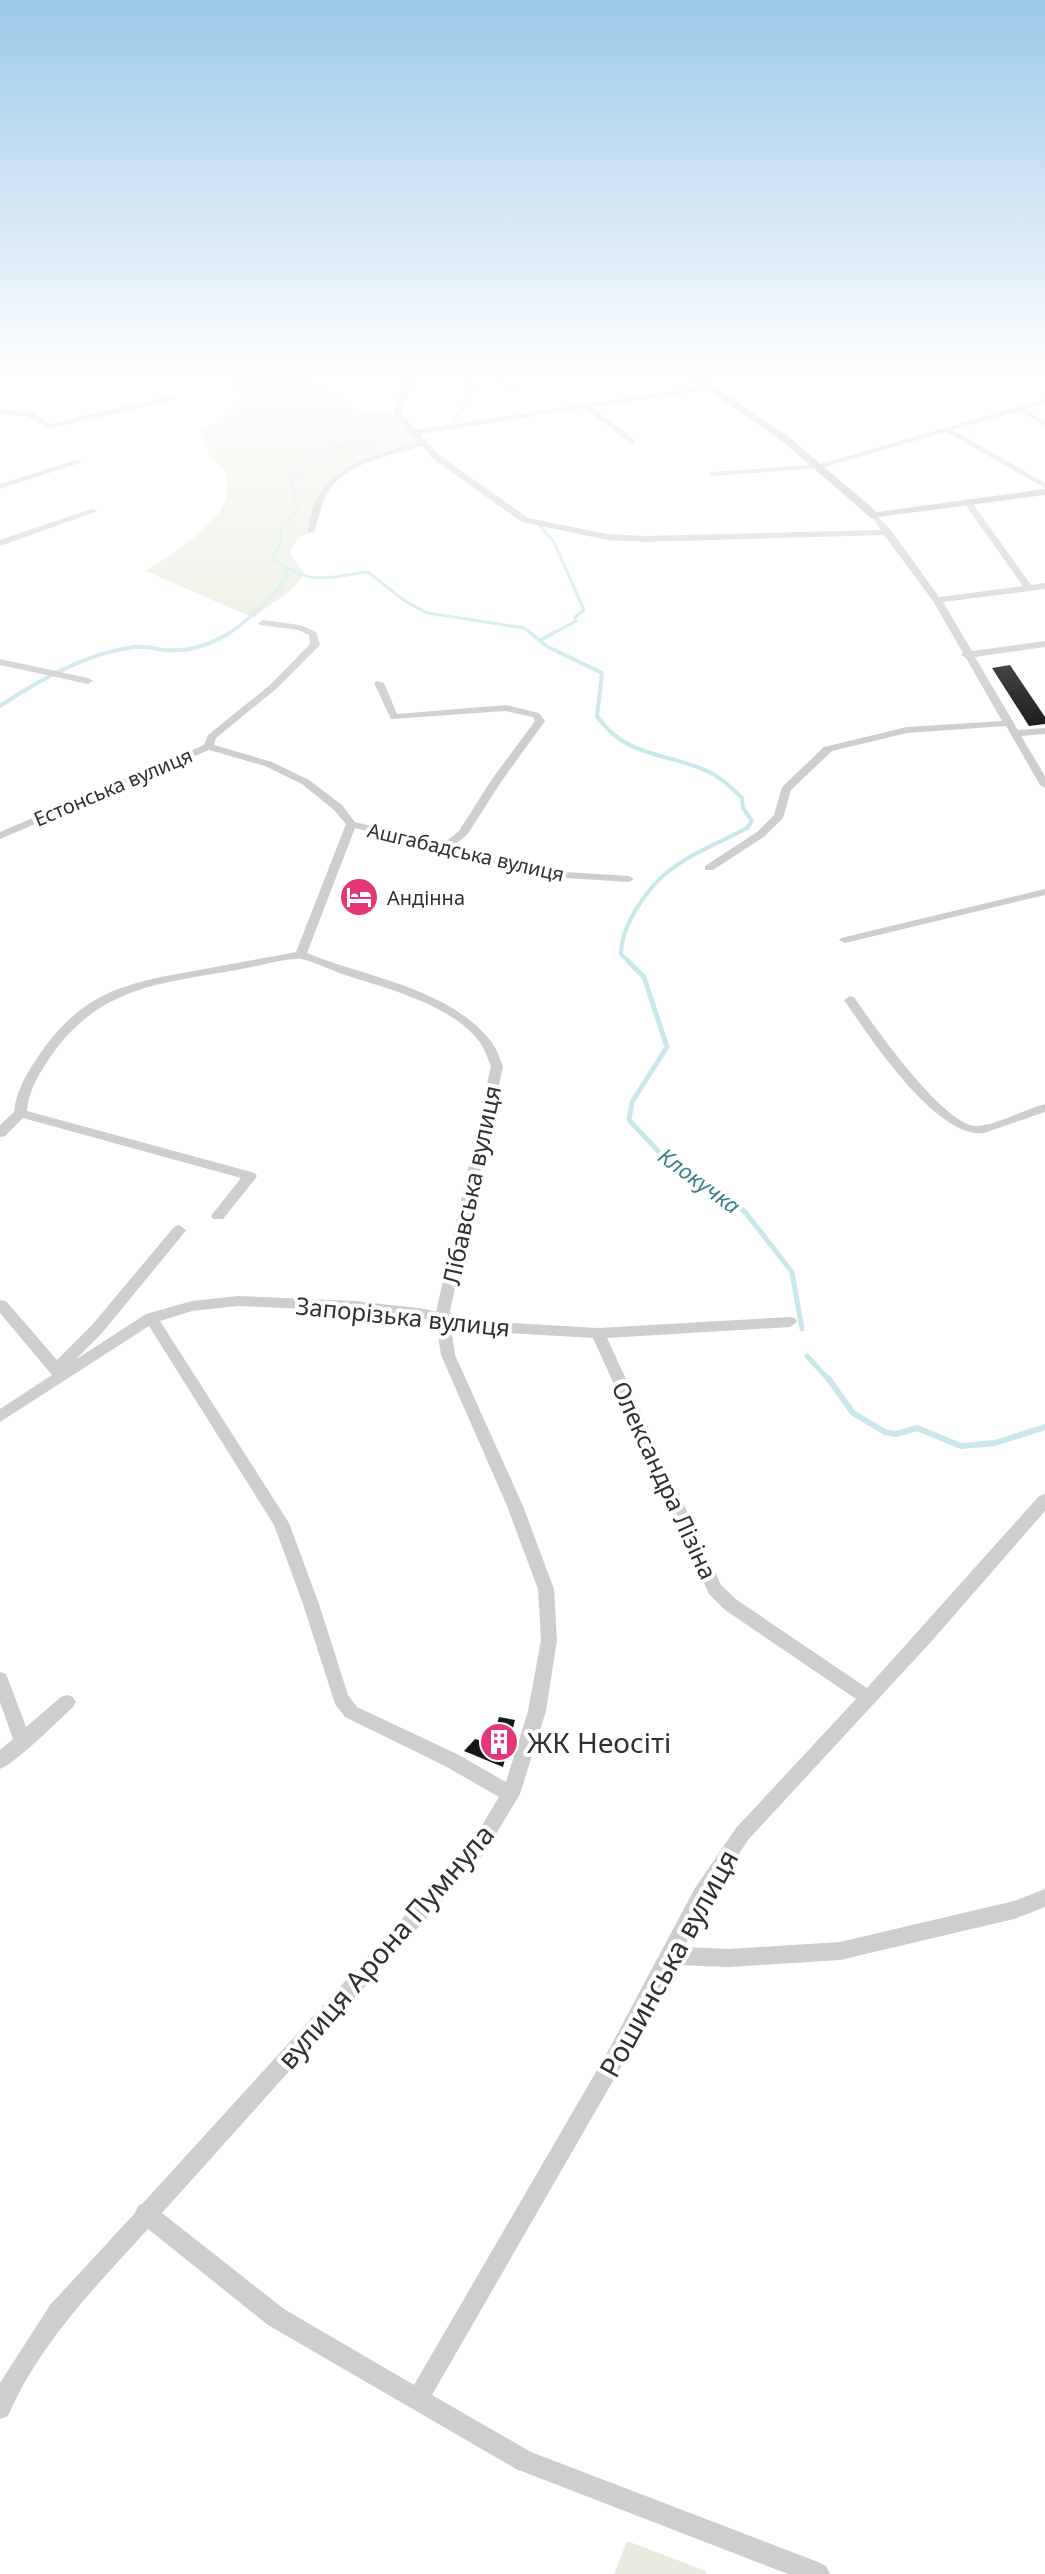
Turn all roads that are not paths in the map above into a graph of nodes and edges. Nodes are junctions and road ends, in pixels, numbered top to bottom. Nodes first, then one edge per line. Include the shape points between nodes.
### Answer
1 (325, 493) edge
2 (486, 493) edge
3 (850, 493) edge
4 (1022, 493) edge
5 (968, 503) junction
6 (94, 511) dead end
7 (875, 516) junction
8 (311, 531) dead end
9 (888, 532) junction
10 (0, 543) edge
11 (1045, 586) edge
12 (1029, 588) junction
13 (937, 600) junction
14 (263, 623) dead end
15 (1045, 644) edge
16 (966, 655) junction
17 (0, 662) edge
18 (88, 681) dead end
19 (379, 683) dead end
20 (1012, 728) junction
21 (1045, 731) edge
22 (208, 747) junction
23 (1045, 785) edge
24 (351, 824) junction
25 (0, 836) edge
26 (444, 848) junction
27 (709, 868) dead end
28 (629, 879) dead end
29 (1045, 892) edge
30 (845, 940) dead end
31 (301, 955) junction
32 (850, 1000) dead end
33 (1045, 1108) edge
34 (20, 1113) junction
35 (0, 1133) edge
36 (218, 1216) dead end
37 (179, 1230) dead end
38 (1, 1305) edge
39 (151, 1318) junction
40 (442, 1318) junction
41 (790, 1322) dead end
42 (598, 1333) junction
43 (60, 1374) junction
44 (0, 1416) edge
45 (1045, 1500) edge
46 (0, 1679) edge
47 (866, 1697) junction
48 (67, 1702) dead end
49 (23, 1742) junction
50 (0, 1761) edge
51 (511, 1794) junction
52 (1045, 1898) edge
53 (668, 1955) junction
54 (145, 2213) junction
55 (418, 2399) junction
56 (0, 2408) edge
57 (818, 2574) edge

1 - 8 street
2 - 9 street via 525,520 607,537
3 - 7 street
4 - 5 street
5 - 7 street
5 - 12 street
6 - 10 street
7 - 9 street
9 - 13 street
11 - 12 street
12 - 13 street
13 - 16 street
14 - 22 street, Естонська вулиця via 300,628 313,634 315,645 212,737
15 - 16 street
16 - 20 street
17 - 18 street
19 - 26 street via 394,717 506,708 536,715 540,721 463,833
20 - 21 street
20 - 23 street
20 - 27 street via 907,730 828,749 786,789 779,816
22 - 24 street via 263,762 323,791
22 - 25 street, Естонська вулиця
24 - 26 street, Ашгабадська вулиця
24 - 31 street
26 - 28 street, Ашгабадська вулиця via 550,874
29 - 30 street
31 - 34 street via 140,984 112,995 61,1033 35,1070
31 - 40 street, Лібавська вулиця via 464,1019 494,1053 497,1066
32 - 33 street via 872,1033 961,1129 996,1126
34 - 35 street
34 - 36 street via 250,1176
37 - 43 street via 62,1364
38 - 43 street
39 - 40 street, Запорізька вулиця via 238,1301 355,1306
39 - 43 street, Запорізька вулиця
39 - 51 street via 281,1523 341,1699 351,1712
40 - 42 street, Запорізька вулиця via 460,1325
40 - 51 street, вулиця Арона Пумнула via 448,1355 546,1589 549,1640 540,1697
41 - 42 street, Запорізька вулиця
42 - 47 street, Олександра Лізіна via 715,1589
43 - 44 street, Запорізька вулиця
45 - 47 street, Рошинська вулиця
46 - 49 street
47 - 53 street, Рошинська вулиця via 742,1834
48 - 49 street
49 - 50 street
51 - 54 street, вулиця Арона Пумнула via 478,1848
52 - 53 street via 840,1951 728,1958
53 - 55 street, Рошинська вулиця via 614,2060
54 - 55 street via 276,2317
54 - 56 street, вулиця Арона Пумнула via 58,2313
55 - 57 street via 524,2461

